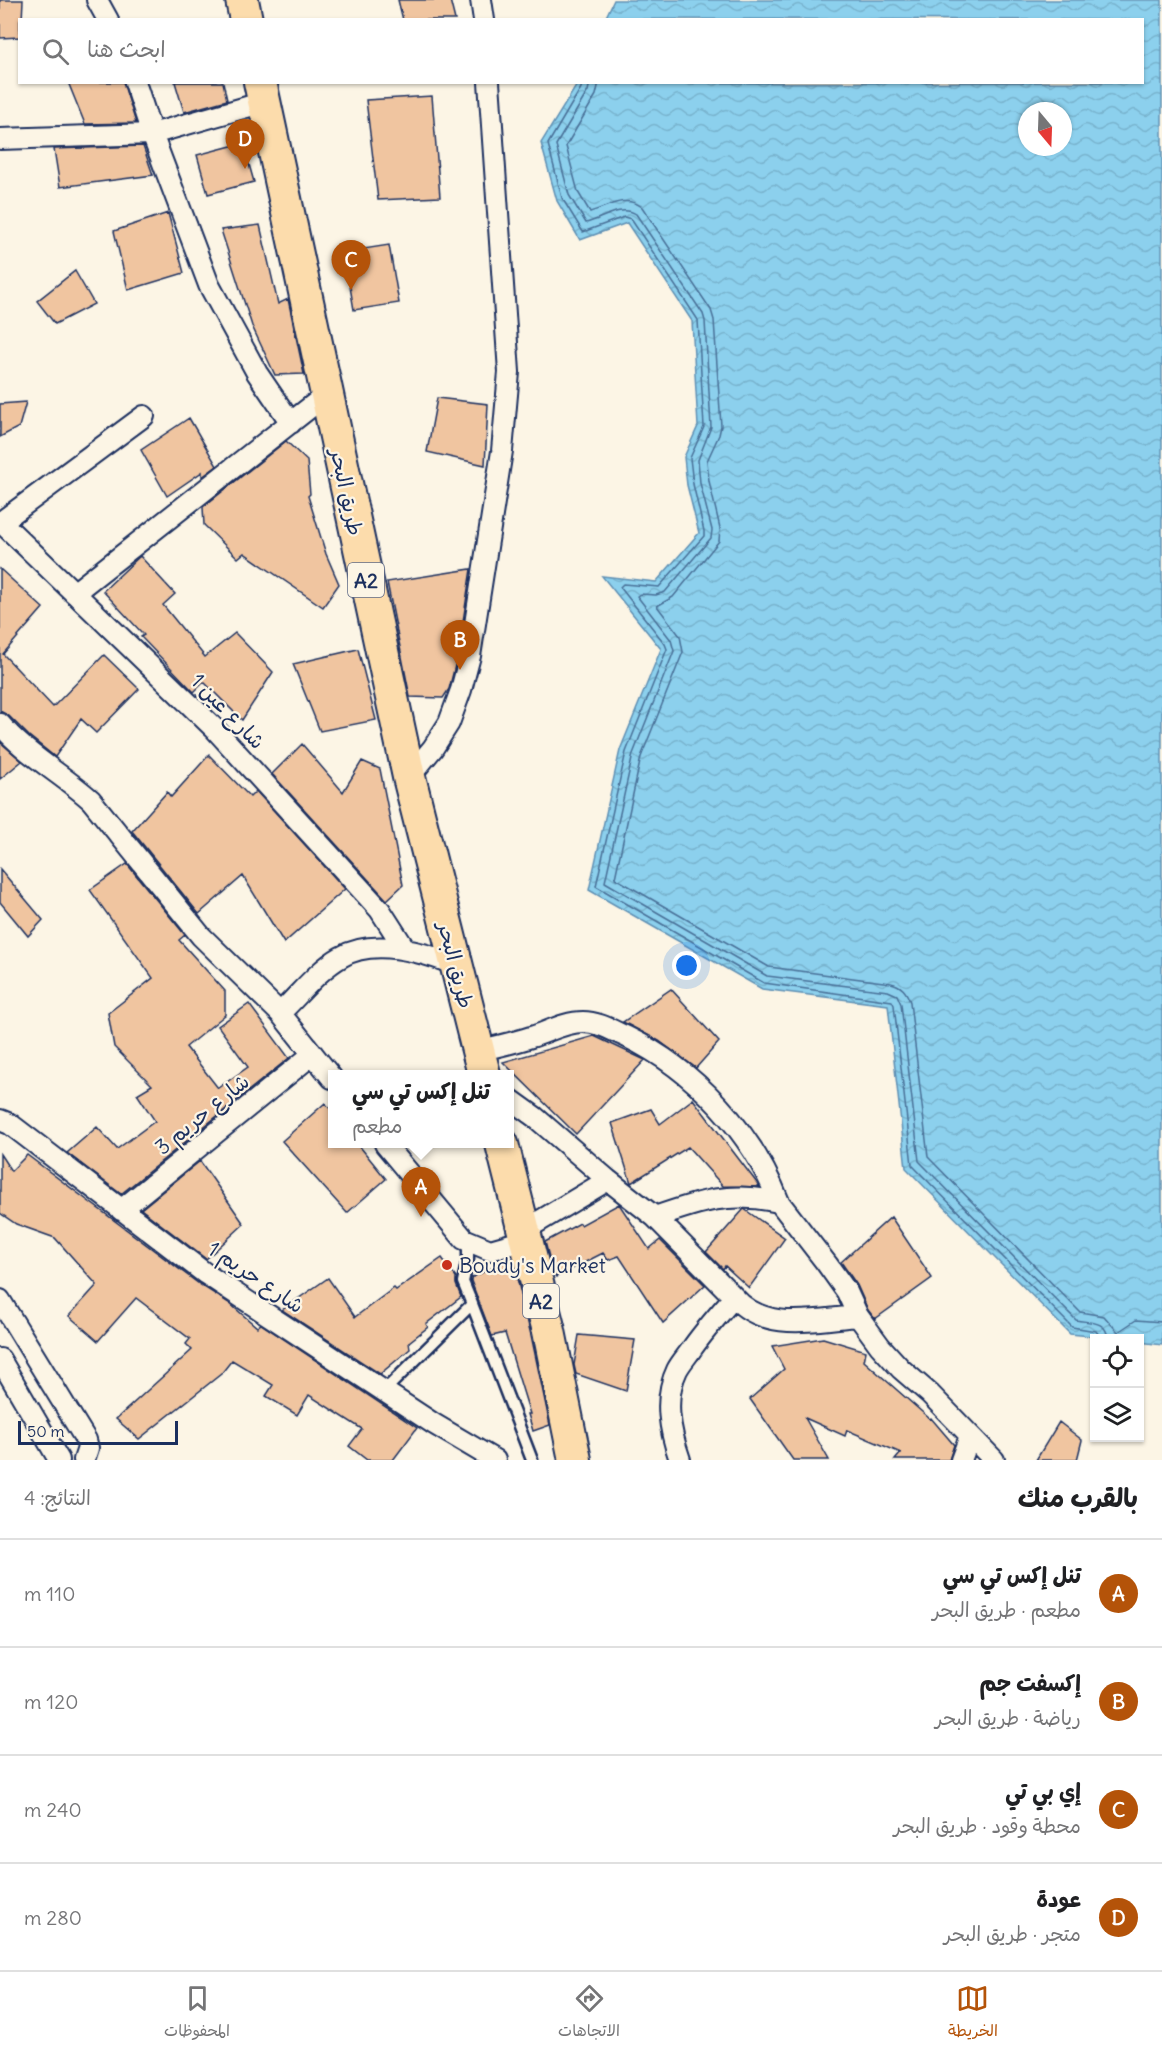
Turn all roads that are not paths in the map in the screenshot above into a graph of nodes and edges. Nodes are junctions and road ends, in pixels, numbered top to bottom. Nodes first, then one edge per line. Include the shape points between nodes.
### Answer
1 (97, 0) edge
2 (242, 0) edge
3 (481, 0) edge
4 (107, 18) edge
5 (246, 18) edge
6 (484, 18) edge
7 (136, 84) edge
8 (489, 84) edge
9 (262, 92) edge
10 (152, 134) junction
11 (0, 139) edge
12 (327, 394) junction
13 (144, 416) dead end
14 (291, 423) junction
15 (0, 522) edge
16 (74, 592) junction
17 (0, 724) edge
18 (409, 777) junction
19 (405, 949) junction
20 (456, 965) junction
21 (280, 1013) junction
22 (313, 1054) junction
23 (481, 1063) edge
24 (328, 1072) edge
25 (514, 1103) edge
26 (0, 1120) edge
27 (389, 1148) edge
28 (503, 1148) edge
29 (608, 1180) junction
30 (779, 1202) junction
31 (121, 1210) junction
32 (655, 1217) junction
33 (524, 1236) junction
34 (468, 1242) junction
35 (734, 1298) junction
36 (0, 1300) edge
37 (472, 1304) junction
38 (858, 1316) junction
39 (0, 1359) edge
40 (384, 1391) junction
41 (969, 1436) junction
42 (58, 1460) edge
43 (84, 1460) edge
44 (495, 1460) edge
45 (532, 1460) edge
46 (575, 1460) edge
47 (680, 1460) edge
48 (961, 1460) edge
49 (994, 1460) edge

1 - 4 street
2 - 5 main road
3 - 6 street
7 - 10 street
8 - 18 street via 509,372 502,452 470,656 461,690 449,723
9 - 10 street
9 - 12 main road, طريق البحر / A2
10 - 11 street
10 - 14 street via 209,285 257,373
12 - 14 street
12 - 18 main road, طريق البحر / A2
13 - 15 street
14 - 16 street
15 - 16 street, شارع عين 1
16 - 19 street, شارع عين 1 via 214,729 380,910
17 - 21 street via 91,800 201,936
18 - 20 main road, طريق البحر / A2
19 - 20 street
19 - 21 street via 361,949 340,957
20 - 23 main road, طريق البحر / A2
21 - 22 street
22 - 24 street
22 - 31 street, شارع حريم 3
23 - 30 street via 565,1025 600,1025 636,1042 687,1077 727,1115 764,1169
25 - 29 street
26 - 31 street, شارع حريم 1
27 - 34 street
28 - 33 main road, A2
29 - 32 street
29 - 33 street
30 - 32 street via 722,1197
30 - 38 street via 847,1292
31 - 40 street, شارع حريم 1 via 206,1274
32 - 35 street
33 - 34 street via 490,1250
33 - 46 main road, A2 via 549,1331
34 - 37 lane via 463,1282
35 - 38 street via 749,1312 777,1321
35 - 47 street via 709,1324 673,1381 669,1410
36 - 43 street via 86,1440
37 - 40 lane
37 - 45 lane
38 - 41 street via 892,1359
39 - 42 street
40 - 44 street, شارع حريم 1
41 - 48 street
41 - 49 street

